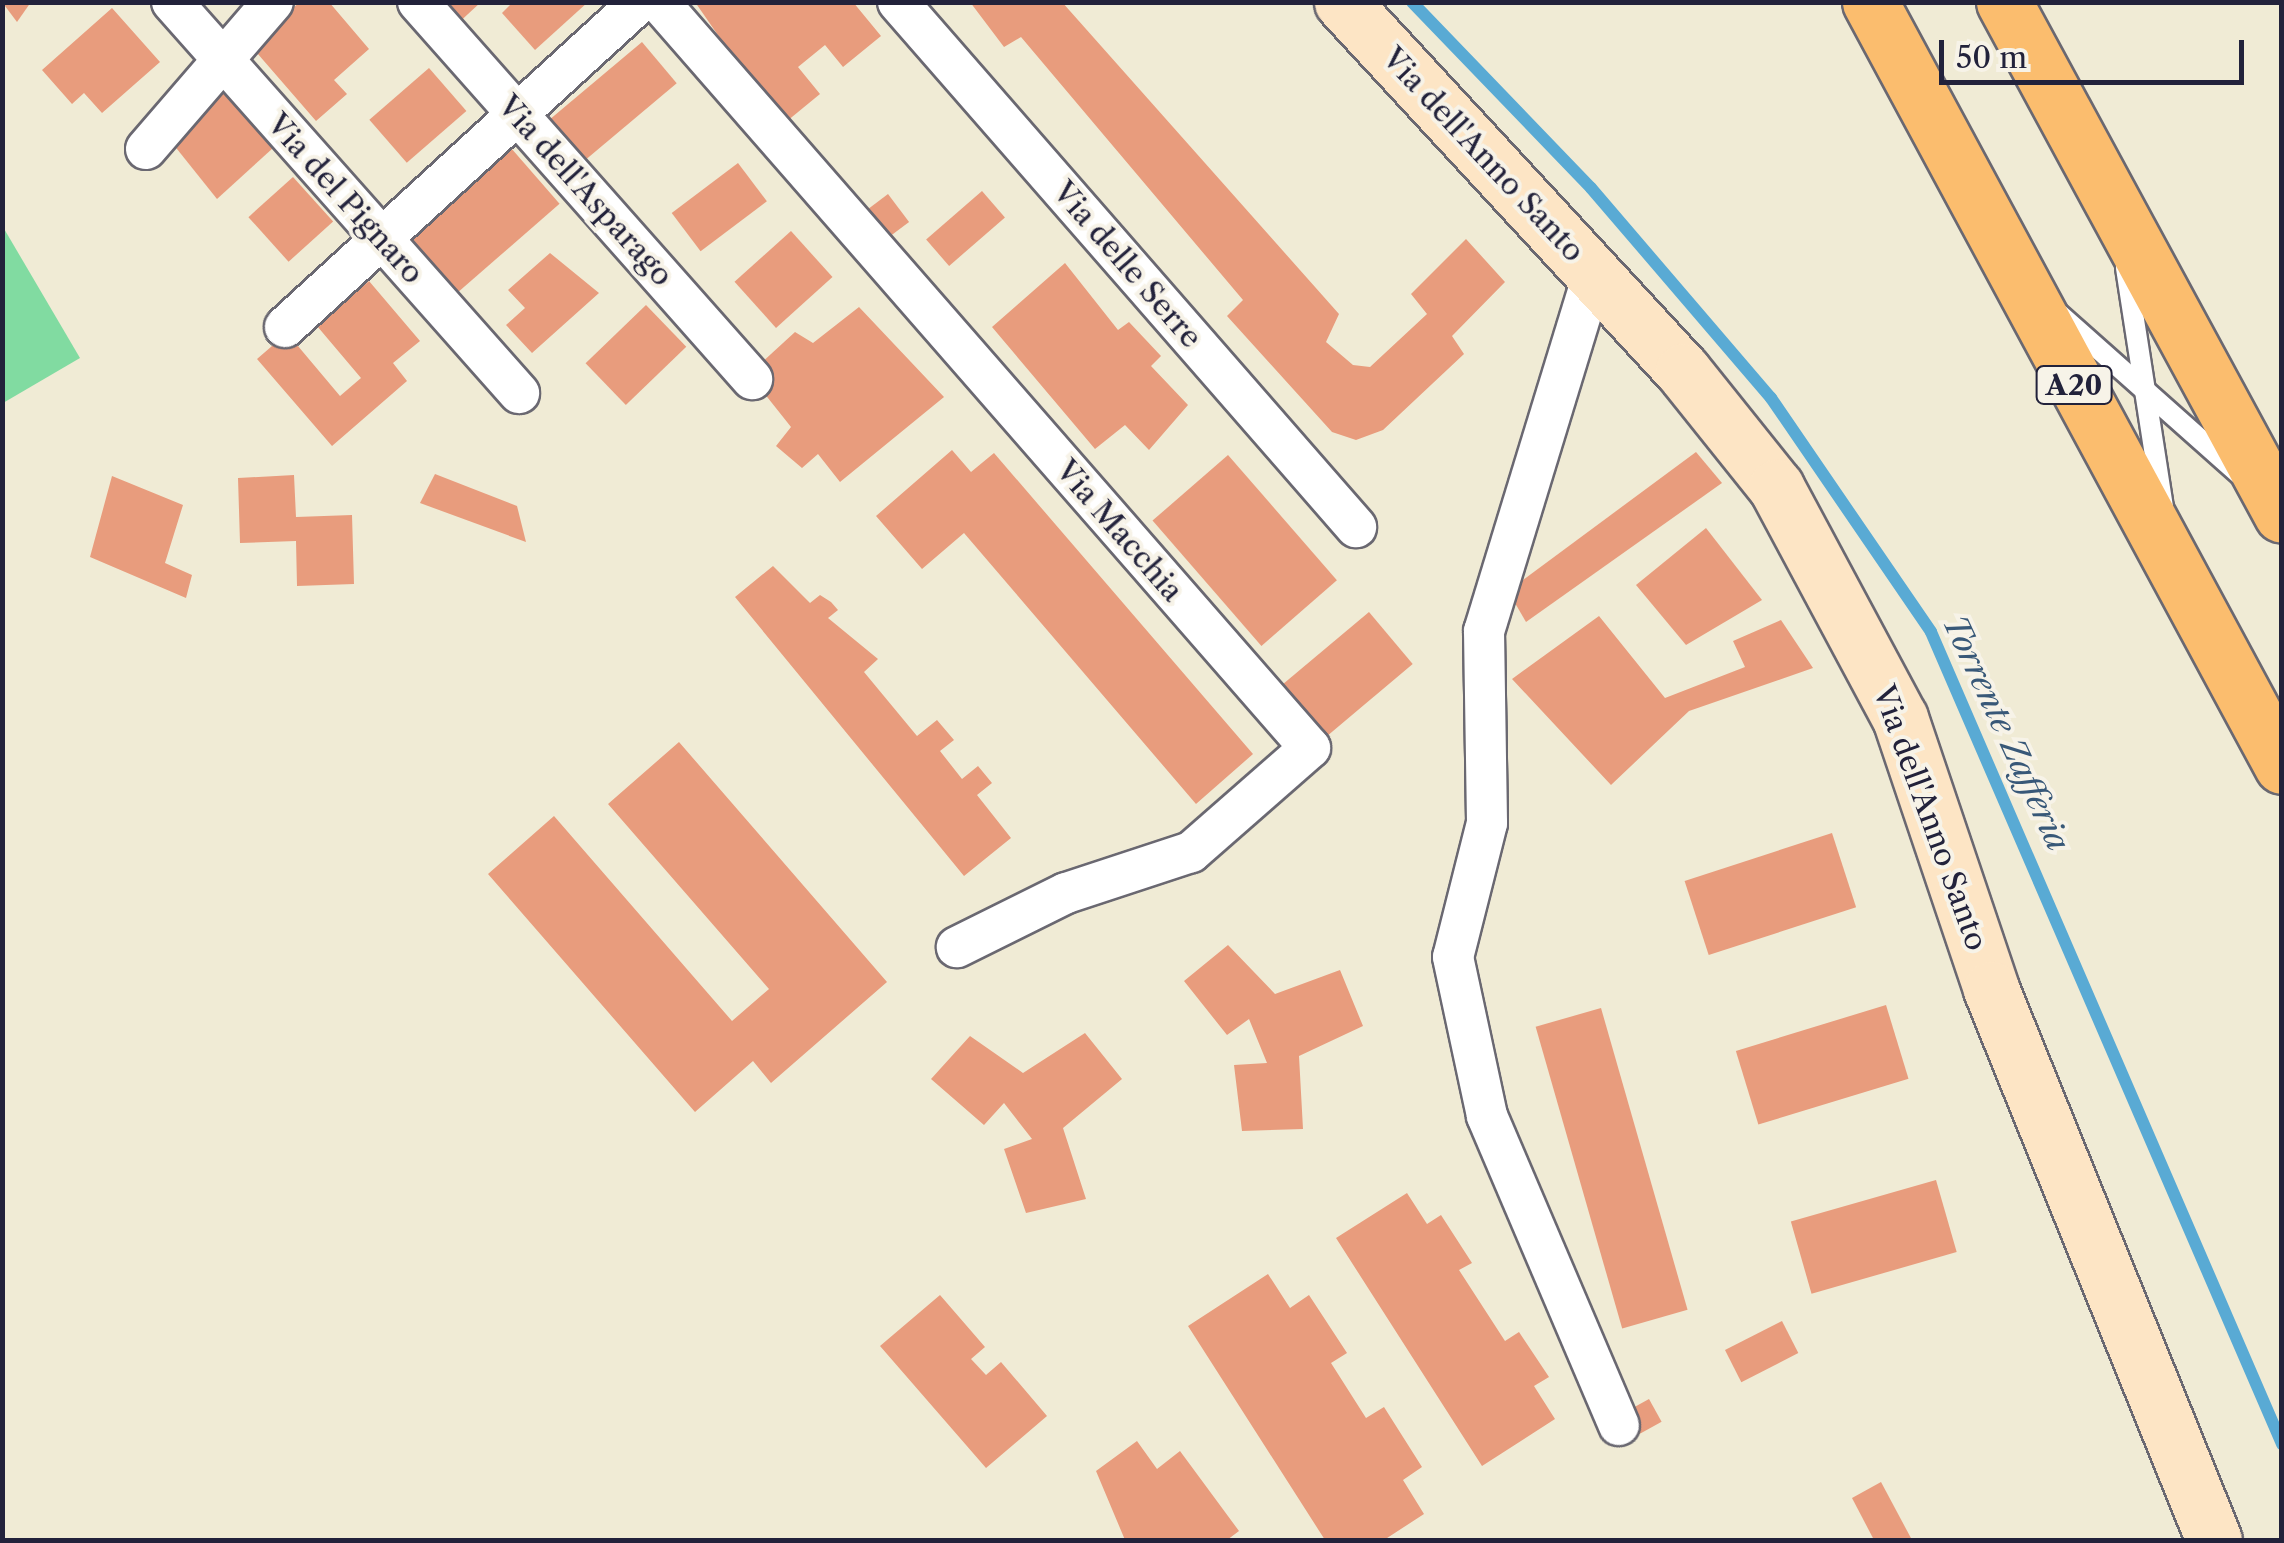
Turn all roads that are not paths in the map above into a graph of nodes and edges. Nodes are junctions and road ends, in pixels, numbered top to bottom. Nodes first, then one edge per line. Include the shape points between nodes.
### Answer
1 (172, 2) edge
2 (273, 2) edge
3 (418, 2) edge
4 (640, 2) edge
5 (659, 2) edge
6 (898, 2) edge
7 (1342, 2) edge
8 (1870, 2) edge
9 (2004, 2) edge
10 (223, 61) junction
11 (518, 116) junction
12 (146, 149) dead end
13 (2117, 211) junction
14 (379, 239) junction
15 (1593, 274) junction
16 (2014, 274) junction
17 (285, 326) dead end
18 (752, 379) dead end
19 (2145, 390) junction
20 (520, 394) dead end
21 (2280, 512) edge
22 (1356, 527) dead end
23 (2173, 568) junction
24 (2282, 766) edge
25 (956, 948) dead end
26 (1620, 1425) dead end
27 (2214, 1540) edge

1 - 10 street, Via del Pignaro
2 - 10 street
3 - 11 street, Via dell'Asparago
4 - 11 street
5 - 25 street, Via Macchia via 1310,748 1191,852 1066,893
6 - 22 street, Via delle Serre
7 - 15 street, Via dell'Anno Santo
8 - 16 highway, A20
9 - 13 highway
10 - 12 street
10 - 14 street, Via del Pignaro
11 - 14 street
11 - 18 street, Via dell'Asparago
13 - 19 lane
13 - 21 highway
14 - 17 street
14 - 20 street, Via del Pignaro
15 - 26 street via 1484,631 1488,824 1454,940 1453,990 1487,1116
15 - 27 street, Via dell'Anno Santo via 1776,486 1900,718 1991,990
16 - 19 lane
16 - 23 highway, A20
19 - 21 lane
19 - 23 lane
23 - 24 highway, A20

